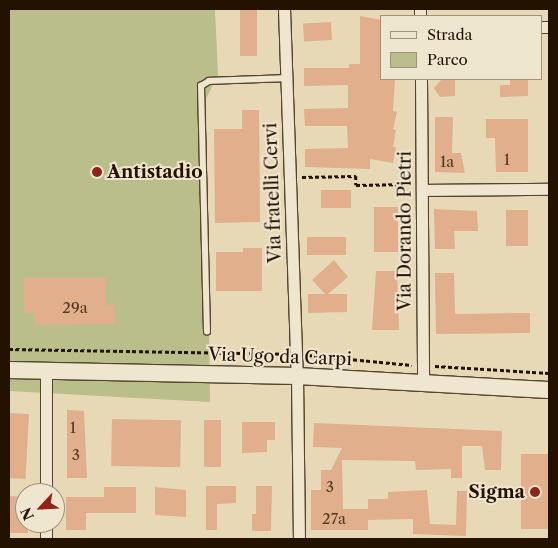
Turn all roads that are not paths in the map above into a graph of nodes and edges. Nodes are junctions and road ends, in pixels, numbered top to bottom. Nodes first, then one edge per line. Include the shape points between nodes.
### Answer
1 (284, 9) edge
2 (287, 78) junction
3 (422, 80) edge
4 (423, 187) junction
5 (549, 188) edge
6 (207, 332) dead end
7 (9, 370) edge
8 (46, 371) junction
9 (297, 376) junction
10 (422, 384) junction
11 (549, 390) edge
12 (46, 483) edge
13 (299, 539) edge

1 - 2 street, Via fratelli Cervi
2 - 6 lane via 209,81 201,86
2 - 9 street, Via fratelli Cervi
3 - 4 street, Via Dorando Pietri
4 - 5 street
4 - 10 street, Via Dorando Pietri
7 - 8 street, Via Ugo da Carpi
8 - 9 street, Via Ugo da Carpi
8 - 12 street
9 - 10 street, Via Ugo da Carpi
9 - 13 street, Via fratelli Cervi
10 - 11 street, Via Ugo da Carpi

